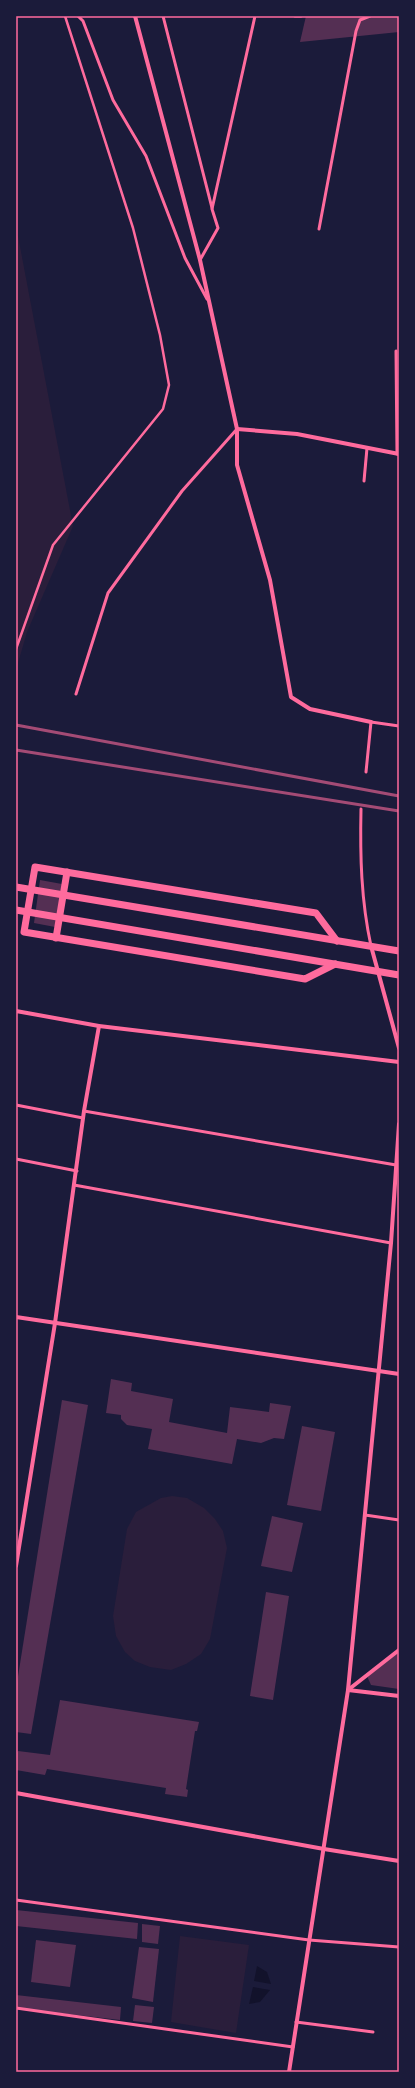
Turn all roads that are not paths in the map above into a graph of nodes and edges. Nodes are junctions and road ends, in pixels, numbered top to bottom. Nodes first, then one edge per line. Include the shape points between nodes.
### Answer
1 (78, 16) edge
2 (135, 16) edge
3 (163, 16) edge
4 (255, 16) edge
5 (295, 16) edge
6 (301, 16) edge
7 (370, 16) edge
8 (212, 209) junction
9 (319, 229) dead end
10 (200, 260) junction
11 (209, 302) junction
12 (396, 351) dead end
13 (238, 428) junction
14 (367, 448) junction
15 (398, 454) edge
16 (364, 481) dead end
17 (76, 694) dead end
18 (371, 722) junction
19 (399, 726) edge
20 (366, 772) dead end
21 (361, 809) dead end
22 (67, 872) junction
23 (16, 887) edge
24 (16, 910) edge
25 (56, 938) junction
26 (337, 941) junction
27 (371, 946) junction
28 (399, 951) edge
29 (335, 964) junction
30 (377, 971) junction
31 (399, 975) edge
32 (16, 1011) edge
33 (100, 1026) junction
34 (399, 1048) edge
35 (399, 1062) edge
36 (16, 1105) edge
37 (84, 1111) junction
38 (83, 1118) junction
39 (399, 1124) edge
40 (16, 1159) edge
41 (396, 1165) junction
42 (77, 1171) junction
43 (74, 1185) junction
44 (391, 1243) junction
45 (16, 1317) edge
46 (55, 1323) junction
47 (379, 1372) junction
48 (399, 1374) edge
49 (365, 1515) junction
50 (399, 1520) edge
51 (16, 1566) edge
52 (399, 1650) edge
53 (348, 1690) junction
54 (399, 1696) edge
55 (16, 1793) edge
56 (324, 1849) junction
57 (399, 1861) edge
58 (16, 1900) edge
59 (309, 1940) junction
60 (399, 1947) edge
61 (16, 2008) edge
62 (296, 2022) junction
63 (373, 2032) dead end
64 (293, 2047) junction
65 (289, 2072) edge

1 - 11 lane via 83,21 113,100 146,156 186,258
2 - 10 street
3 - 8 lane
4 - 8 lane
5 - 6 lane
7 - 9 lane via 360,20 356,32
8 - 10 lane via 218,228
10 - 11 street
11 - 13 street
12 - 15 lane
13 - 14 street via 297,434
13 - 17 lane via 182,491 108,593
13 - 18 street via 237,466 270,580 291,697 310,709
14 - 15 street
14 - 16 lane
18 - 19 lane
18 - 20 lane
21 - 27 lane via 360,854 364,915
22 - 25 street
22 - 25 street via 35,867 24,932
22 - 26 street via 316,913
23 - 26 street
24 - 29 street
25 - 29 street via 305,979
26 - 27 street
27 - 28 street
27 - 30 street
29 - 30 street
30 - 31 street
30 - 34 street
32 - 33 street
33 - 35 street
33 - 37 street
36 - 38 lane
37 - 38 street
37 - 41 lane
38 - 42 street
39 - 41 street
40 - 42 lane
41 - 44 street
42 - 43 street
43 - 44 lane
43 - 46 street
44 - 47 street
45 - 46 street
46 - 47 street
46 - 51 street
47 - 48 street
47 - 49 street
49 - 50 lane
49 - 53 street
52 - 53 street
53 - 54 street
53 - 56 street
55 - 56 street
56 - 57 street
56 - 59 street
58 - 59 lane
59 - 60 lane
59 - 62 street
61 - 64 lane
62 - 63 lane
62 - 64 street
64 - 65 street

